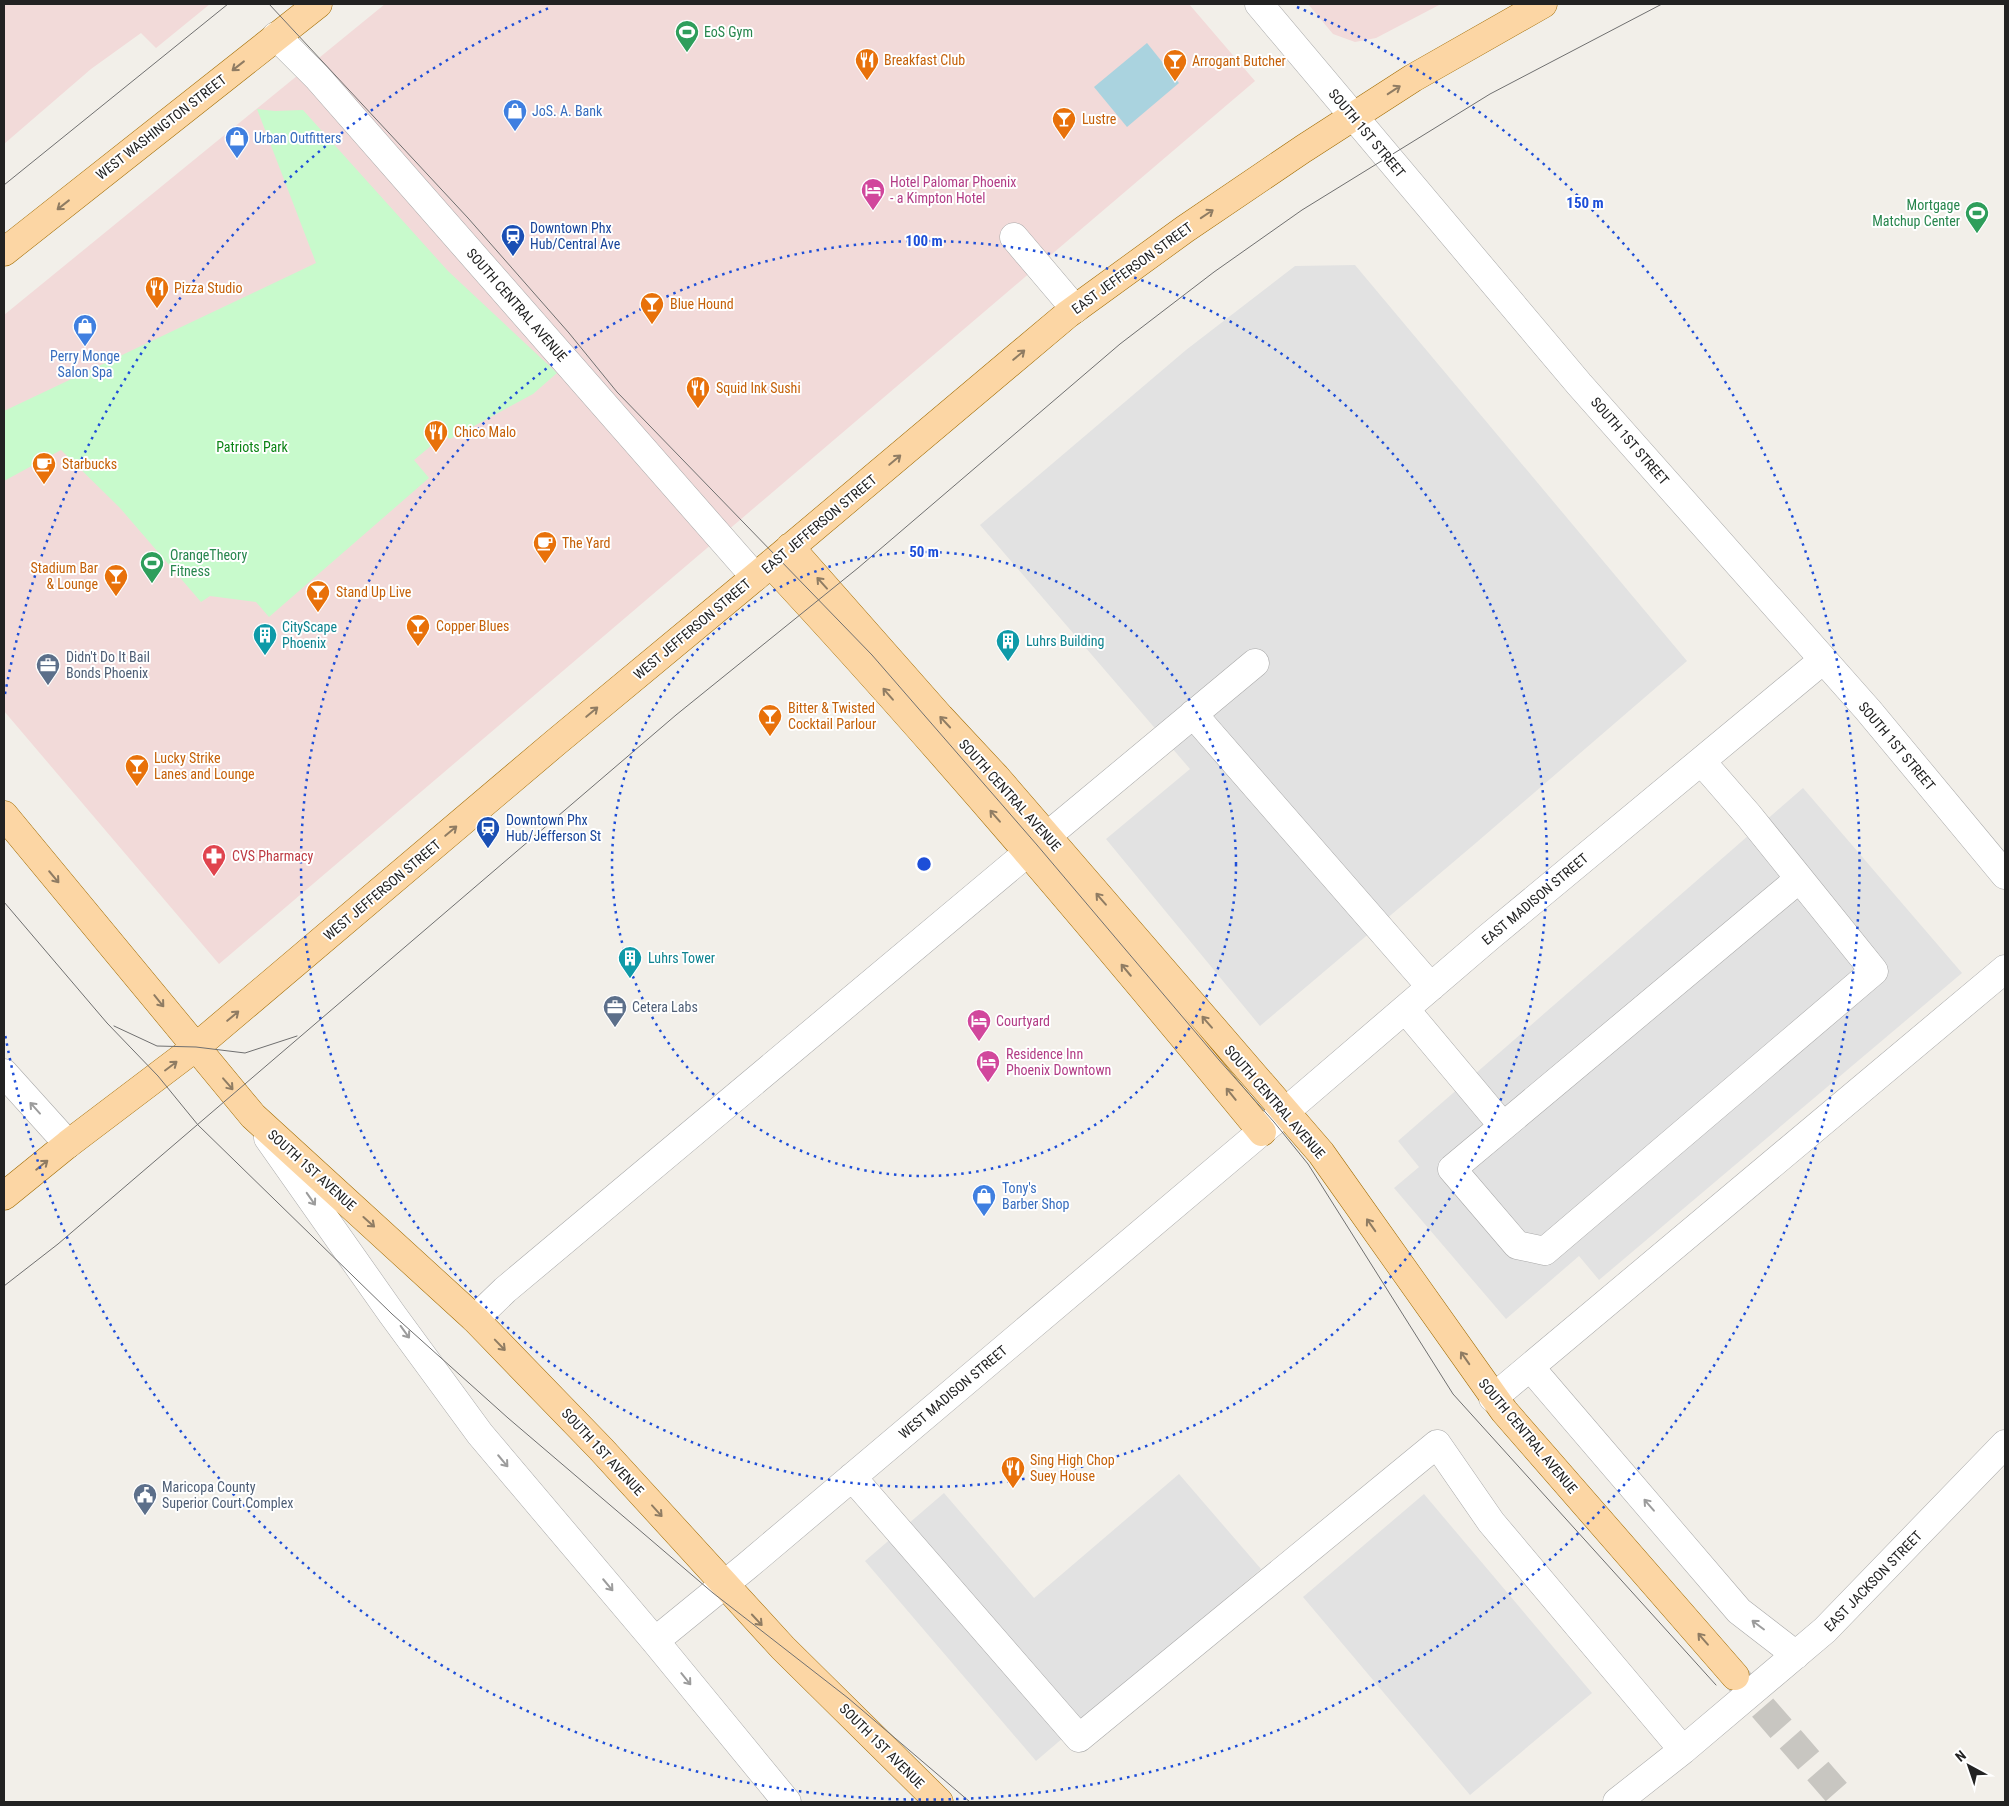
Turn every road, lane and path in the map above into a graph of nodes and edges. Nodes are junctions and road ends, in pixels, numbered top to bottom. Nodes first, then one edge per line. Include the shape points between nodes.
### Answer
1 (318, 4) edge
2 (1259, 4) edge
3 (1542, 4) edge
4 (276, 36) junction
5 (1354, 117) junction
6 (1014, 237) dead end
7 (4, 252) edge
8 (1075, 309) junction
9 (772, 563) junction
10 (1823, 660) junction
11 (1255, 663) dead end
12 (1193, 714) junction
13 (1702, 762) junction
14 (4, 815) edge
15 (1037, 844) junction
16 (2005, 875) edge
17 (1799, 879) junction
18 (2005, 969) edge
19 (1431, 987) junction
20 (1405, 1009) junction
21 (196, 1047) junction
22 (4, 1073) edge
23 (1284, 1113) junction
24 (253, 1116) junction
25 (1503, 1126) junction
26 (1256, 1136) junction
27 (68, 1144) junction
28 (4, 1196) edge
29 (475, 1319) junction
30 (1530, 1367) junction
31 (1493, 1398) junction
32 (2005, 1444) edge
33 (852, 1477) junction
34 (724, 1585) junction
35 (655, 1641) junction
36 (1796, 1655) junction
37 (1735, 1676) tunnel mouth
38 (1683, 1750) junction
39 (787, 1802) edge
40 (939, 1802) edge
41 (1617, 1802) edge

1 - 4 main road, WEST WASHINGTON STREET
2 - 5 street, SOUTH 1ST STREET
5 -> 3 main road, EAST JEFFERSON STREET via 1413,78
4 -> 7 main road, WEST WASHINGTON STREET
4 - 9 street, SOUTH CENTRAL AVENUE via 317,77 693,505
8 -> 5 main road, EAST JEFFERSON STREET via 1185,229
5 - 10 street, SOUTH 1ST STREET via 1579,384
6 - 8 street
9 -> 8 main road, EAST JEFFERSON STREET
15 -> 9 main road
21 -> 9 main road, WEST JEFFERSON STREET
10 - 13 street, EAST MADISON STREET
10 - 16 street, SOUTH 1ST STREET
11 - 12 street
12 - 15 street
12 - 19 street
13 - 17 street
13 - 19 street, EAST MADISON STREET
14 -> 21 main road, SOUTH 1ST AVENUE
23 -> 15 main road, SOUTH CENTRAL AVENUE
26 -> 15 main road
15 - 29 street via 505,1290
17 - 25 street
17 - 25 street via 1874,971 1545,1251 1518,1245 1452,1169
18 - 30 street
19 - 20 street, EAST MADISON STREET
20 - 23 street, EAST MADISON STREET
20 - 25 street
21 -> 24 main road, SOUTH 1ST AVENUE
27 -> 21 main road, WEST JEFFERSON STREET
27 -> 22 street
23 - 26 street, EAST MADISON STREET
31 -> 23 main road, SOUTH CENTRAL AVENUE via 1321,1153
24 -> 29 main road, SOUTH 1ST AVENUE
24 -> 35 street, SOUTH 1ST AVENUE via 480,1434
26 - 33 street, WEST MADISON STREET
28 -> 27 main road, WEST JEFFERSON STREET
29 -> 34 main road, SOUTH 1ST AVENUE via 601,1449
30 - 31 street
36 -> 30 street via 1739,1611
37 -> 31 main road, SOUTH CENTRAL AVENUE
32 - 36 street, EAST JACKSON STREET via 1825,1630
33 - 34 street, WEST MADISON STREET
33 - 38 street via 1079,1738 1437,1444 1490,1522
34 - 35 street, WEST MADISON STREET
34 -> 40 main road, SOUTH 1ST AVENUE
35 -> 39 street, SOUTH 1ST AVENUE
36 - 38 street, EAST JACKSON STREET
38 - 41 street, EAST JACKSON STREET

